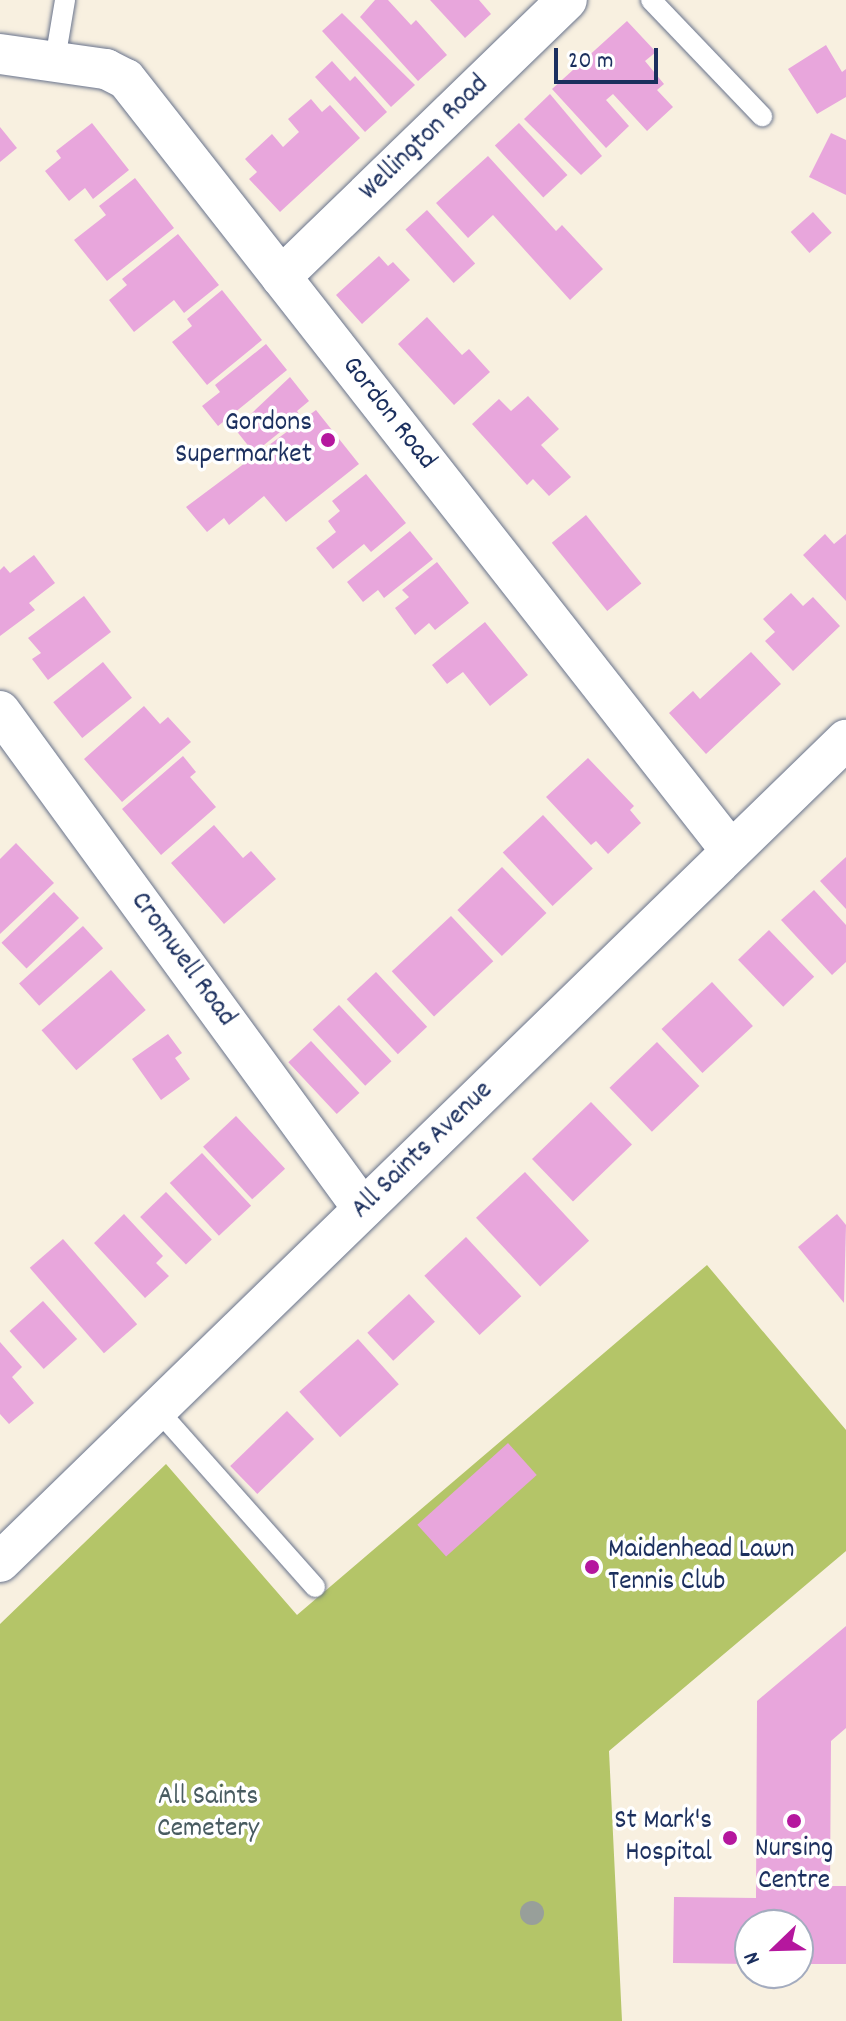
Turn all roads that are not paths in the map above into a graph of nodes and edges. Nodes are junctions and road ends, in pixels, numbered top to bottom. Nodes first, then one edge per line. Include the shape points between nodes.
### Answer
1 (65, 0) edge
2 (567, 0) edge
3 (651, 0) edge
4 (0, 54) edge
5 (55, 60) junction
6 (762, 116) dead end
7 (281, 277) junction
8 (0, 711) edge
9 (846, 740) edge
10 (731, 851) junction
11 (363, 1209) junction
12 (157, 1409) junction
13 (0, 1562) edge
14 (315, 1587) dead end

1 - 5 lane
2 - 7 street, Wellington Road
3 - 6 lane
4 - 5 street, Gordon Road
5 - 7 street, Gordon Road via 106,69 126,79
7 - 10 street, Gordon Road
8 - 11 street, Cromwell Road
9 - 10 street, All Saints Avenue
10 - 11 street, All Saints Avenue
11 - 12 street, All Saints Avenue
12 - 13 street, All Saints Avenue
12 - 14 lane

